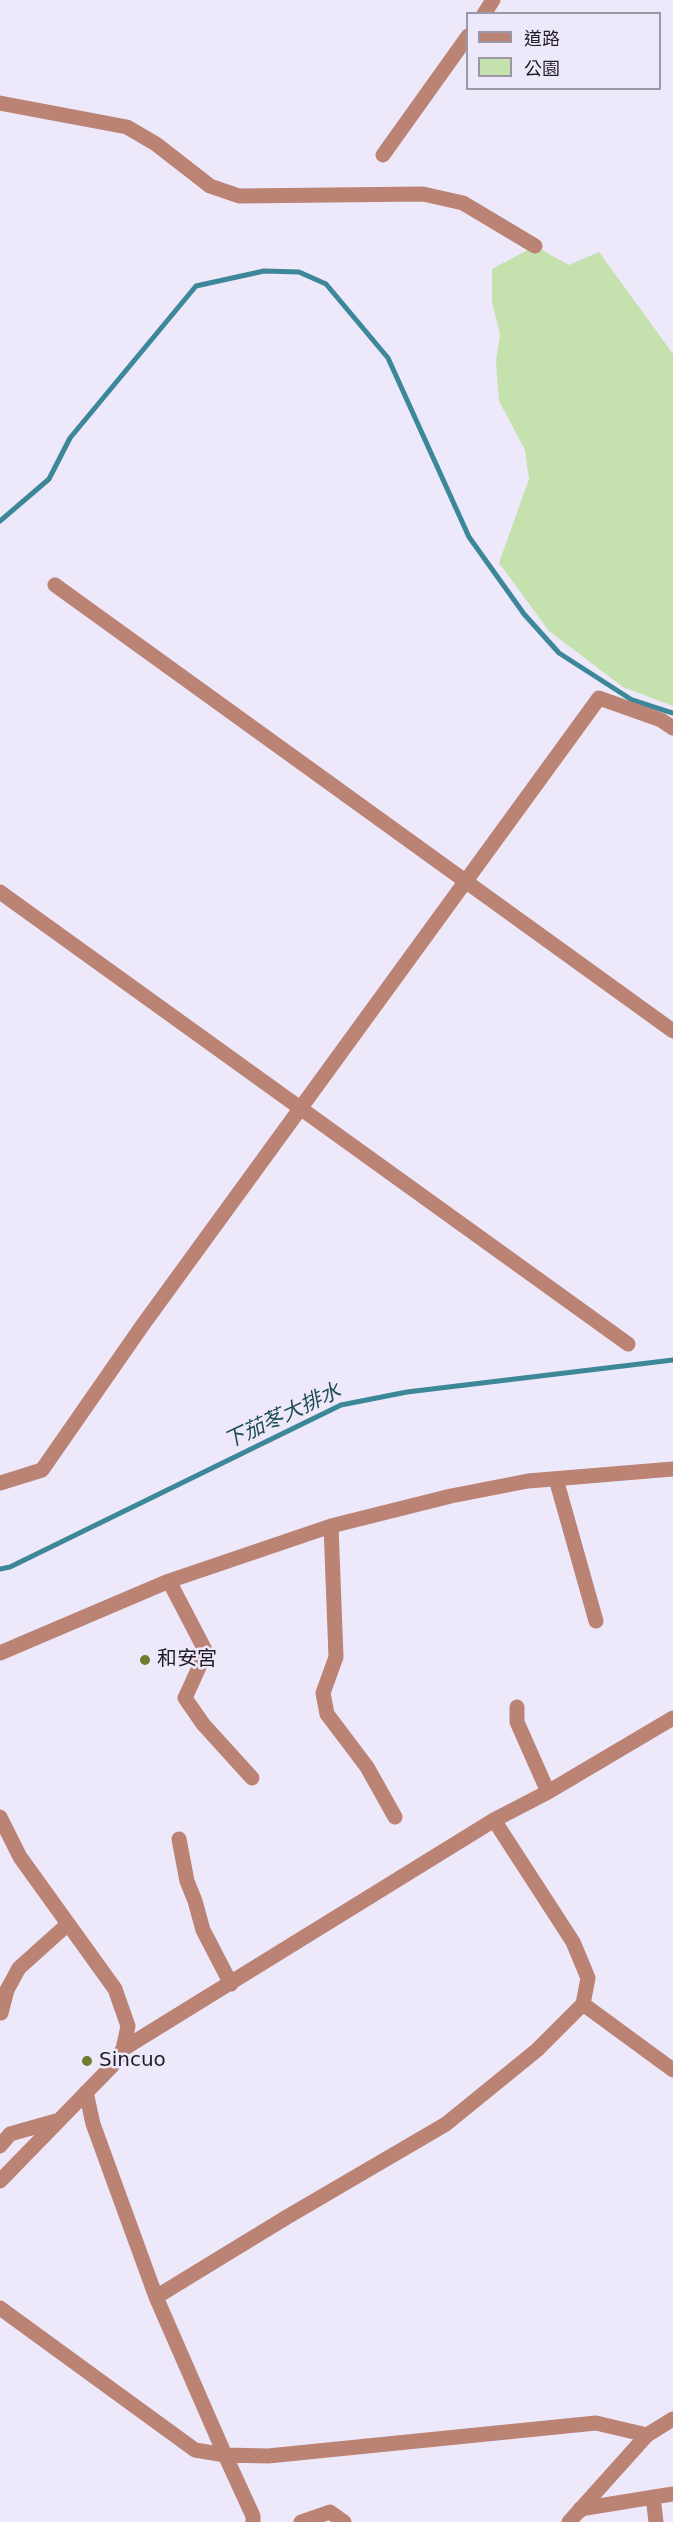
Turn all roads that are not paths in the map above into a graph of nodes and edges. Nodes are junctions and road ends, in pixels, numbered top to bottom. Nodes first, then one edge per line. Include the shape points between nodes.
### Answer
1 (466, 39) edge
2 (0, 103) edge
3 (383, 155) dead end
4 (535, 246) dead end
5 (55, 585) dead end
6 (673, 728) edge
7 (466, 880) junction
8 (0, 891) edge
9 (673, 1030) edge
10 (300, 1109) junction
11 (628, 1344) dead end
12 (673, 1469) edge
13 (556, 1479) junction
14 (0, 1483) edge
15 (331, 1526) junction
16 (169, 1581) junction
17 (596, 1621) dead end
18 (0, 1653) edge
19 (517, 1707) dead end
20 (673, 1718) edge
21 (252, 1778) dead end
22 (548, 1792) junction
23 (0, 1817) edge
24 (395, 1817) dead end
25 (494, 1820) junction
26 (179, 1839) dead end
27 (68, 1924) junction
28 (231, 1984) junction
29 (583, 2004) junction
30 (1, 2013) edge
31 (123, 2049) junction
32 (673, 2070) edge
33 (86, 2092) junction
34 (58, 2120) junction
35 (0, 2146) edge
36 (0, 2181) edge
37 (156, 2297) junction
38 (0, 2308) edge
39 (673, 2419) edge
40 (647, 2435) junction
41 (225, 2455) junction
42 (673, 2494) edge
43 (653, 2497) junction
44 (581, 2516) edge
45 (253, 2522) edge
46 (301, 2522) edge
47 (344, 2522) edge
48 (569, 2522) edge
49 (656, 2522) edge

1 - 3 street
2 - 4 street via 127,126 210,186 239,196 423,194 463,203
5 - 7 street
6 - 7 street via 599,698
7 - 9 street
7 - 10 street
8 - 10 street
10 - 11 street
10 - 14 street via 42,1470
12 - 13 street
13 - 15 street via 451,1496
13 - 17 street
15 - 16 street
15 - 24 street via 336,1657 323,1693 327,1714 367,1767
16 - 18 street
16 - 21 street via 206,1653 185,1698
19 - 22 street via 518,1722
20 - 22 street
22 - 25 street
23 - 27 street via 20,1857
25 - 28 street
25 - 29 street via 573,1942 588,1978
26 - 28 street via 203,1930
27 - 30 street via 18,1968
27 - 31 street via 116,1989 128,2026
28 - 31 street
29 - 32 street
29 - 37 street via 537,2050 446,2124
31 - 33 street
33 - 34 street
33 - 37 street via 93,2124
34 - 35 street via 10,2134
34 - 36 street
37 - 41 street
38 - 41 street via 195,2450
39 - 40 street
40 - 41 street via 596,2422 268,2456
40 - 44 street
41 - 45 street
42 - 43 street
43 - 44 street
43 - 49 street
44 - 48 street
46 - 47 street via 330,2512

